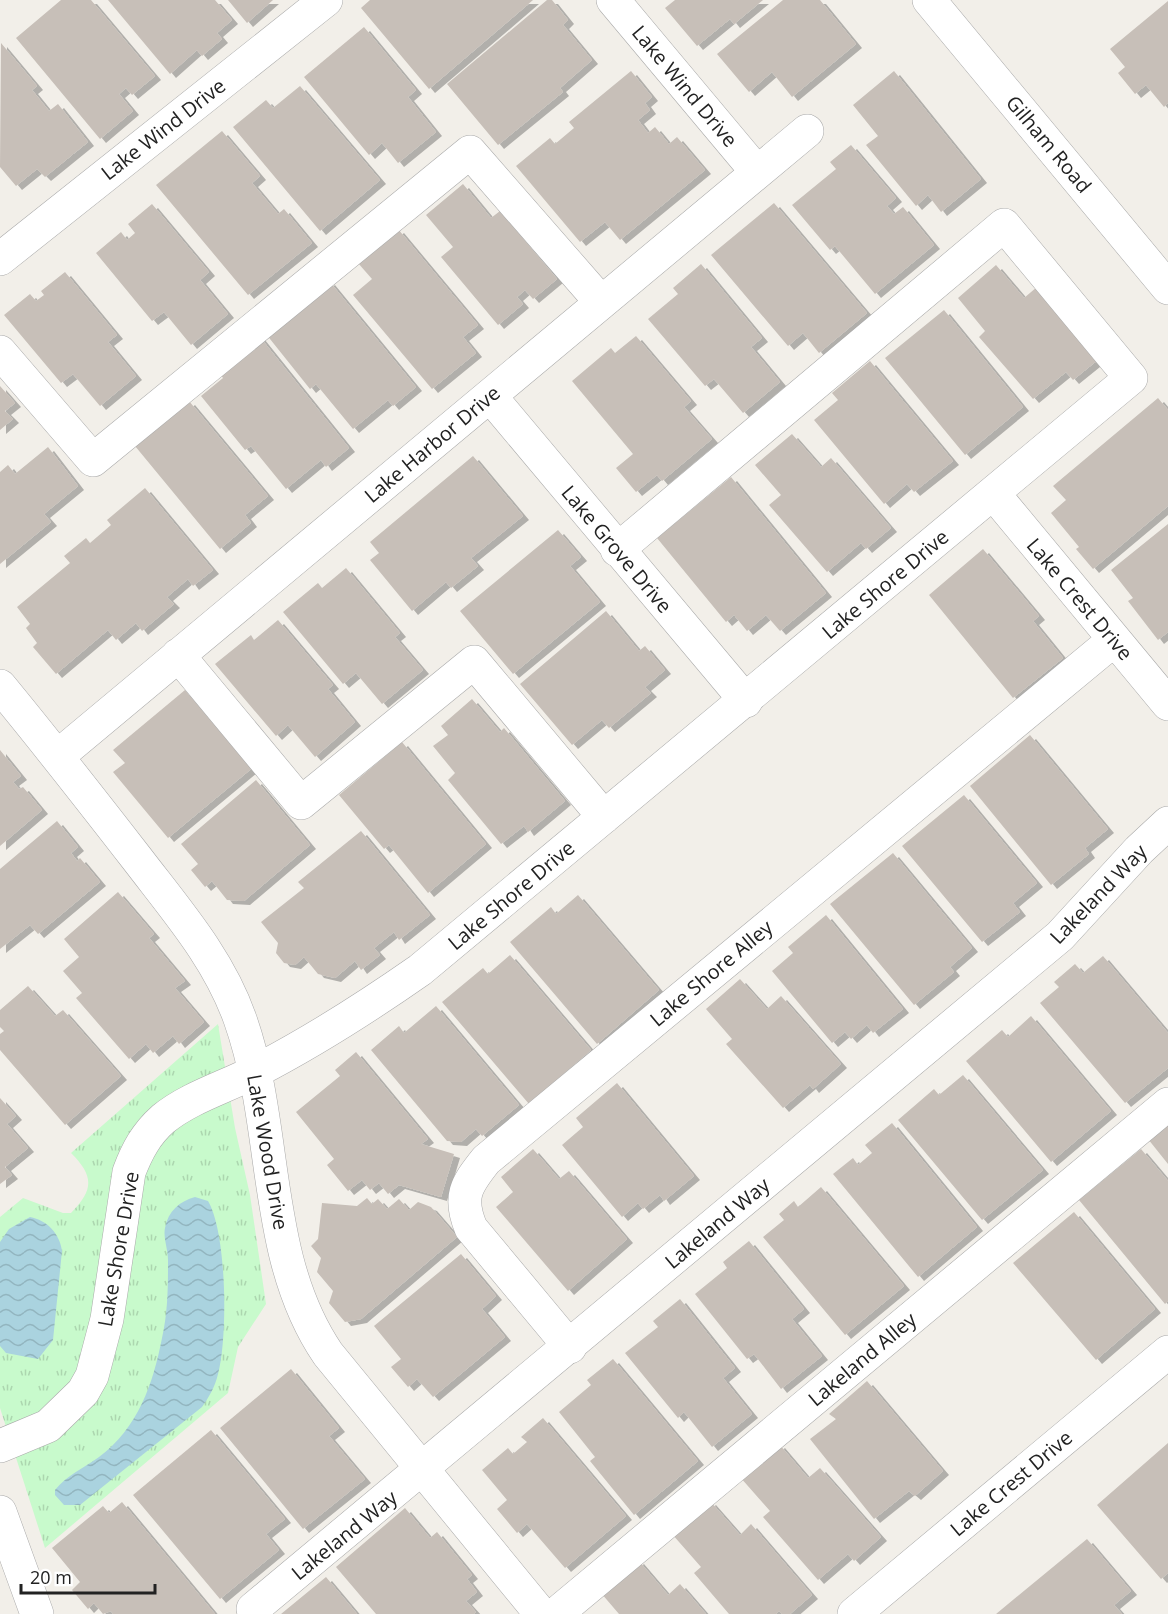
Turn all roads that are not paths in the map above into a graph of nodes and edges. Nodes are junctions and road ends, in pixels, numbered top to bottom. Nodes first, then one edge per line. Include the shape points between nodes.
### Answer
1 (326, 0) edge
2 (613, 0) edge
3 (929, 0) edge
4 (807, 131) dead end
5 (757, 172) junction
6 (1157, 253) edge
7 (0, 259) edge
8 (1168, 288) edge
9 (601, 302) junction
10 (0, 352) edge
11 (490, 396) junction
12 (993, 493) junction
13 (617, 550) junction
14 (1114, 640) junction
15 (178, 655) junction
16 (0, 686) edge
17 (746, 701) junction
18 (1168, 704) edge
19 (58, 756) junction
20 (604, 818) junction
21 (1168, 824) edge
22 (255, 1071) junction
23 (1168, 1104) edge
24 (570, 1347) junction
25 (1168, 1352) edge
26 (0, 1446) edge
27 (423, 1470) junction
28 (0, 1512) edge
29 (253, 1610) dead end
30 (37, 1614) edge
31 (541, 1614) edge
32 (556, 1614) edge
33 (854, 1614) edge

1 - 7 street, Lake Wind Drive
2 - 5 street, Lake Wind Drive
3 - 6 street, Gilham Road
4 - 5 street, Lake Harbor Drive
5 - 9 street, Lake Harbor Drive
6 - 8 street, Gilham Road
9 - 10 street via 470,152 93,460
9 - 11 street, Lake Harbor Drive
11 - 13 street, Lake Grove Drive
11 - 15 street, Lake Harbor Drive
12 - 13 street, Lake Shore Drive via 1131,378 1004,225
12 - 14 street, Lake Crest Drive
12 - 17 street, Lake Shore Drive
13 - 17 street, Lake Grove Drive
14 - 18 street, Lake Crest Drive
14 - 24 street, Lake Shore Alley via 486,1160 472,1178 464,1195 464,1211 471,1228
15 - 19 street, Lake Harbor Drive
15 - 20 street via 302,803 474,662
16 - 19 street, Lake Wood Drive
17 - 20 street, Lake Shore Drive
19 - 22 street, Lake Wood Drive via 223,976 241,1020
20 - 22 street, Lake Shore Drive via 420,970 349,1020
21 - 24 street, Lakeland Way via 1060,936
22 - 26 street, Lake Shore Drive via 184,1105 150,1131 137,1150 129,1172 107,1319 92,1376 83,1392 48,1426
22 - 27 street, Lake Wood Drive via 282,1233 300,1302 328,1354
23 - 32 street, Lakeland Alley
24 - 27 street, Lakeland Way
25 - 33 street, Lake Crest Drive
27 - 29 street, Lakeland Way
27 - 31 street, Lake Wood Drive
28 - 30 street

